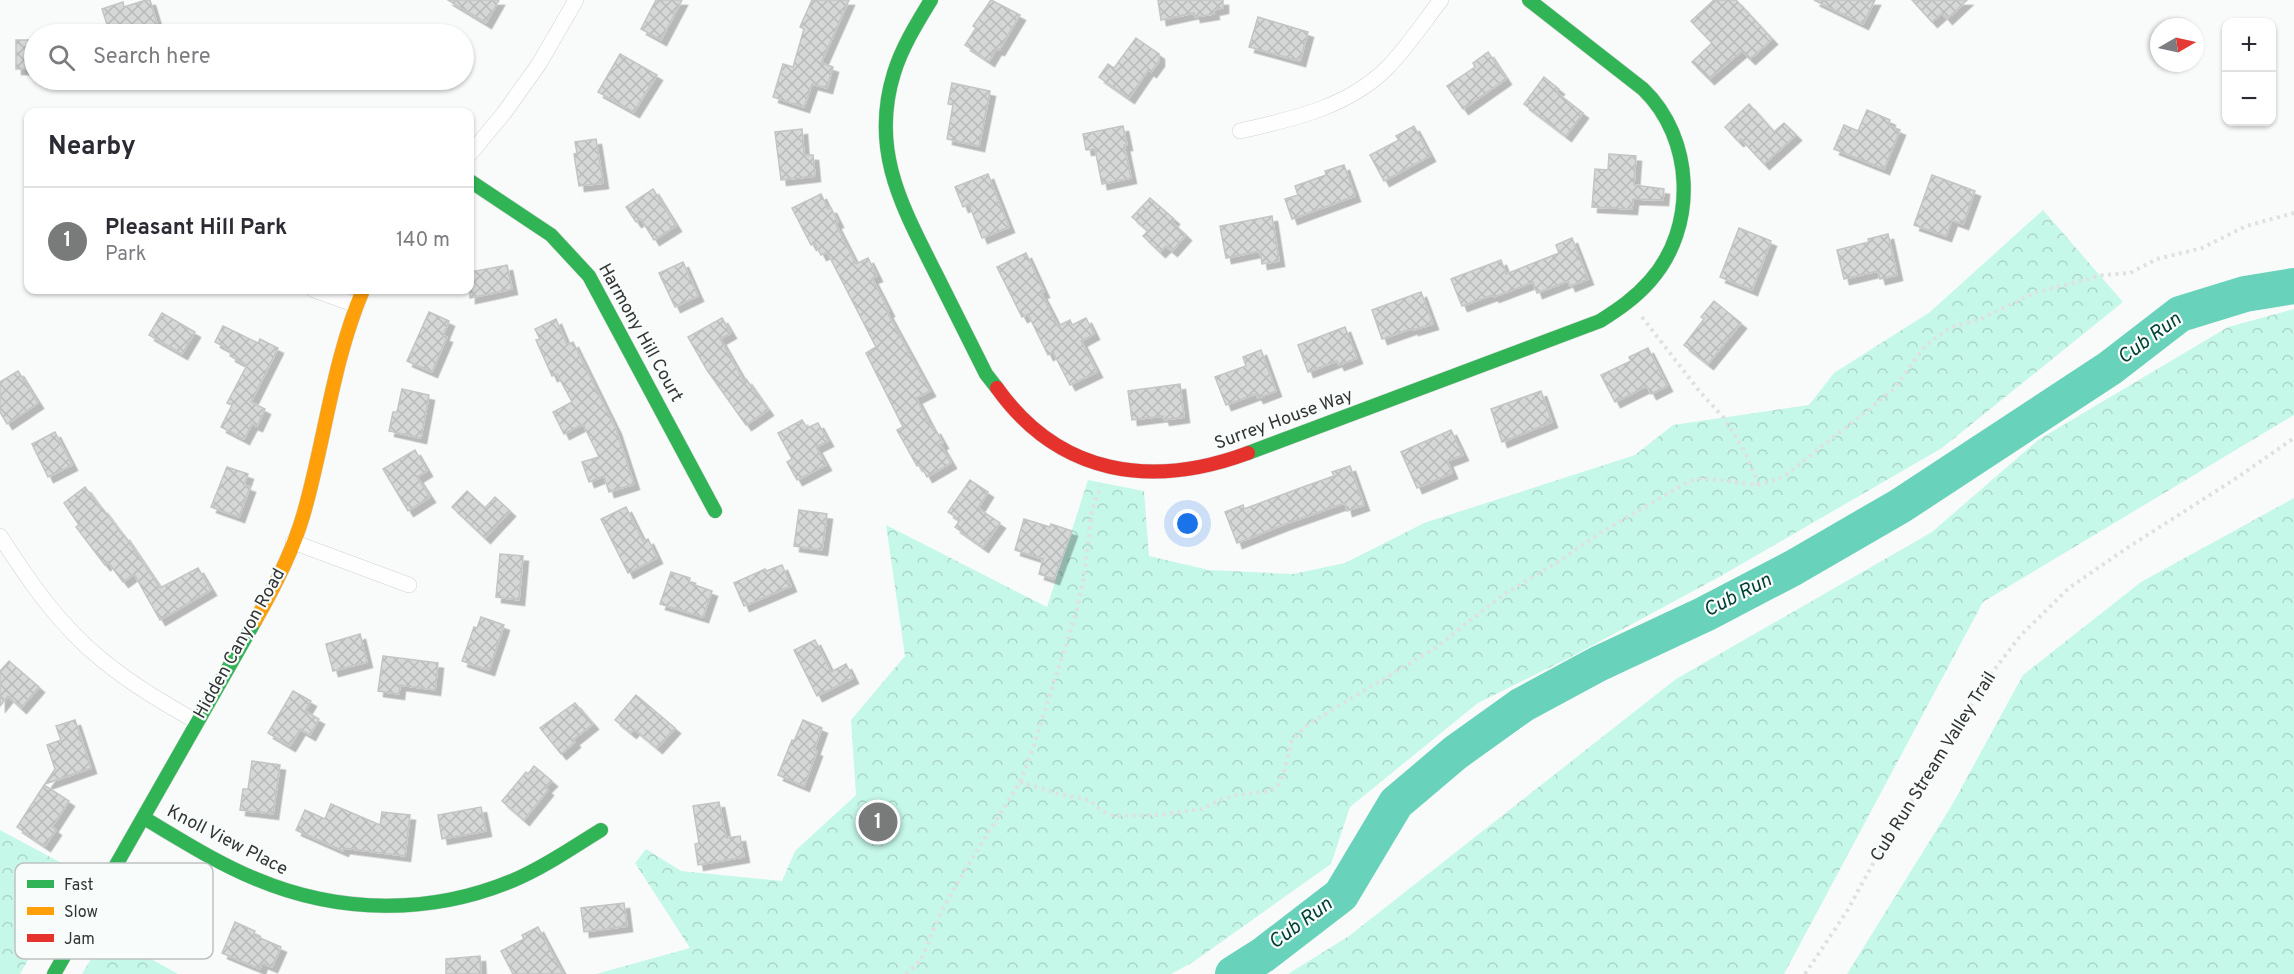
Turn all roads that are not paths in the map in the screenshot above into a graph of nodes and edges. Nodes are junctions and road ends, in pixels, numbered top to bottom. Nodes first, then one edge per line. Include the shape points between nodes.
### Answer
1 (576, 0) edge
2 (931, 0) edge
3 (1441, 0) edge
4 (1529, 0) edge
5 (1239, 132) dead end
6 (474, 149) edge
7 (474, 185) edge
8 (325, 294) edge
9 (361, 294) edge
10 (356, 305) junction
11 (715, 511) dead end
12 (0, 536) edge
13 (293, 542) junction
14 (409, 585) dead end
15 (197, 722) junction
16 (144, 818) junction
17 (601, 830) dead end
18 (118, 863) edge
19 (63, 959) edge
20 (54, 974) edge

1 - 6 street via 539,64
2 - 4 street, Surrey House Way via 899,57 890,88 888,158 901,204 986,374 1028,426 1073,455 1105,467 1153,474 1206,467 1600,321 1630,302 1657,275 1678,234 1683,212 1679,150 1666,120 1653,99 1632,79
3 - 5 street via 1401,52 1368,84 1306,115
7 - 11 street, Harmony Hill Court via 551,234 589,276
8 - 10 street
9 - 10 street, Hidden Canyon Road
10 - 13 street, Hidden Canyon Road via 345,334
12 - 15 street via 48,606 75,635 141,688
13 - 14 street
13 - 15 street, Hidden Canyon Road via 260,613
15 - 16 street, Hidden Canyon Road
16 - 17 street, Knoll View Place via 271,886 325,901 378,907 434,903 486,891 516,879
16 - 18 street, Hidden Canyon Road
19 - 20 street, Hidden Canyon Road

